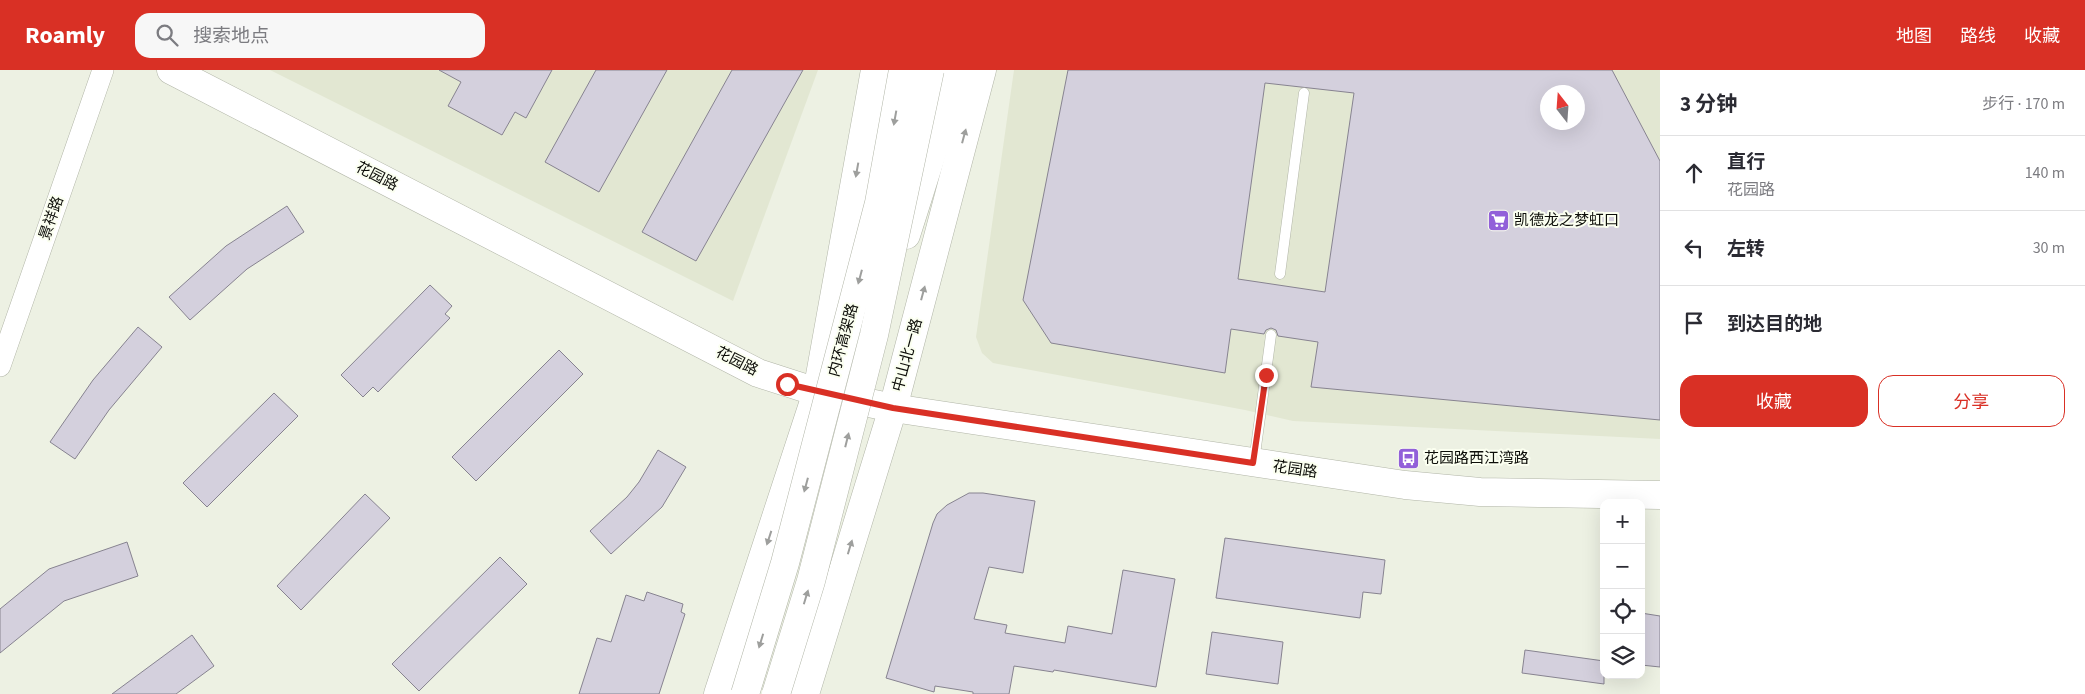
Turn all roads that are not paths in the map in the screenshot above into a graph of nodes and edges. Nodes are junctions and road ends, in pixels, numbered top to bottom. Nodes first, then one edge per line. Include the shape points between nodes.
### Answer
1 (103, 70) edge
2 (171, 70) edge
3 (875, 70) edge
4 (903, 70) edge
5 (930, 70) edge
6 (955, 70) edge
7 (982, 70) edge
8 (1304, 93) dead end
9 (1280, 274) dead end
10 (874, 335) junction
11 (1271, 335) dead end
12 (0, 366) edge
13 (816, 392) junction
14 (893, 408) junction
15 (1253, 463) junction
16 (1660, 495) edge
17 (718, 694) edge
18 (745, 694) edge
19 (776, 694) edge
20 (805, 694) edge

1 - 12 street, 景祥路
2 - 13 main road, 花园路 via 758,372
3 -> 13 main road
4 -> 18 main road, 内环高架路, bridge via 879,203 785,563
5 - 10 main road, 内环高架路, bridge
6 - 10 main road, bridge via 946,110
14 -> 7 main road, 中山北一路
8 - 9 lane
19 -> 10 main road, 内环高架路, bridge via 811,581
11 - 15 lane
13 - 14 main road, 花园路
13 -> 17 main road
14 - 15 main road, 花园路
20 -> 14 main road, 中山北一路
15 - 16 main road, 花园路 via 1480,492

